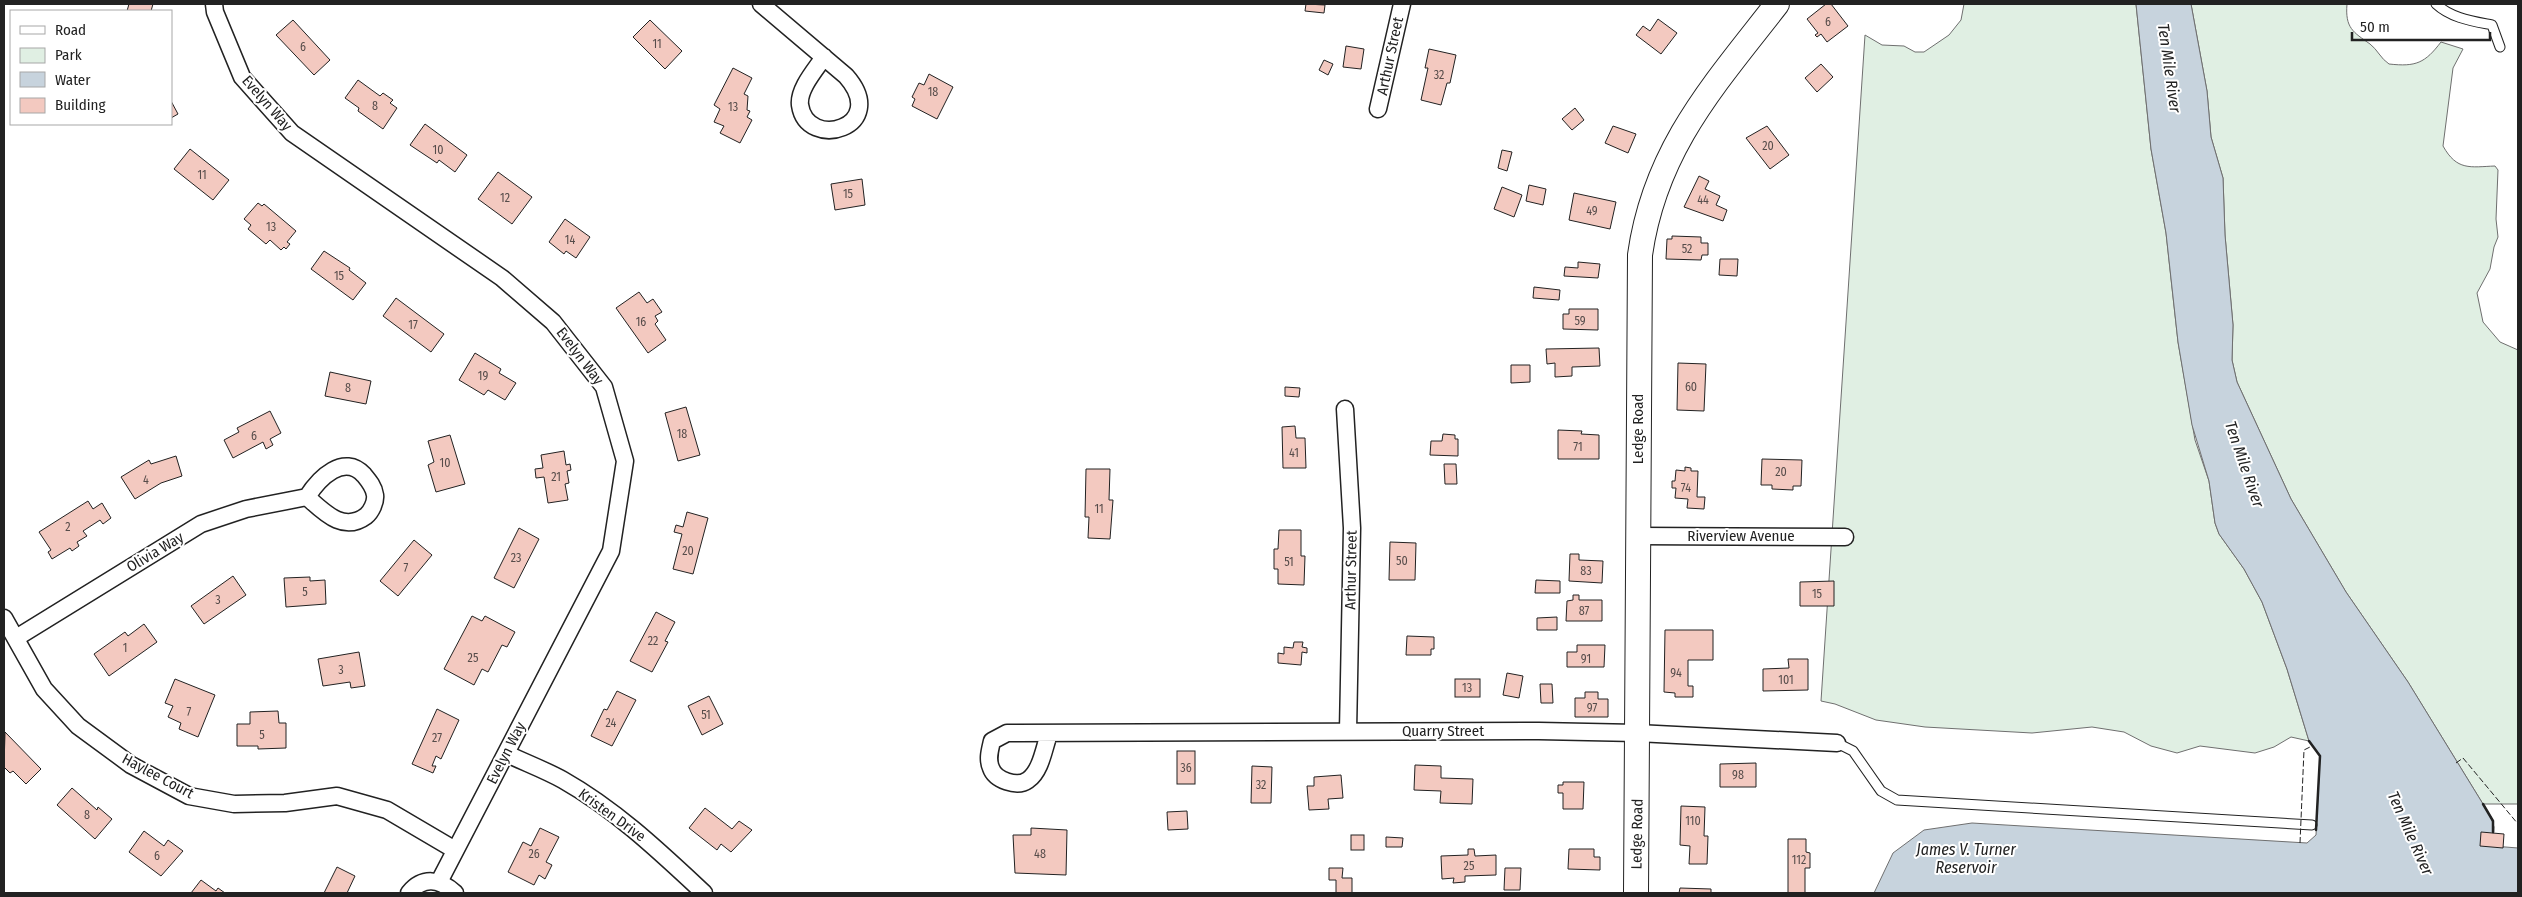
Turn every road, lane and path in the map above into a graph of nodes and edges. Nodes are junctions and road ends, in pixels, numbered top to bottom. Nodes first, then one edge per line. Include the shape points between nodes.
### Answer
1 (214, 4) edge
2 (761, 4) edge
3 (1402, 4) edge
4 (1777, 4) edge
5 (2436, 4) edge
6 (2500, 47) dead end
7 (824, 57) dead end
8 (1378, 109) dead end
9 (1345, 410) dead end
10 (307, 497) dead end
11 (1638, 536) junction
12 (1845, 537) dead end
13 (4, 618) edge
14 (16, 638) junction
15 (1348, 731) junction
16 (1638, 733) junction
17 (1049, 734) dead end
18 (1836, 743) joint
19 (507, 754) junction
20 (2312, 825) dead end
21 (455, 850) junction
22 (440, 882) junction
23 (409, 893) edge
24 (455, 893) edge
25 (704, 893) edge
26 (1636, 893) edge

1 - 19 street, Evelyn Way via 242,76 292,133 502,278 553,322 604,387 625,461 611,551
2 - 7 street
3 - 8 street, Arthur Street
4 - 11 street, Ledge Road via 1691,117 1666,162 1650,205 1640,255
5 - 6 lane via 2464,19 2492,25
9 - 15 street, Arthur Street via 1352,528
10 - 14 street, Olivia Way via 246,509 201,524
11 - 12 street, Riverview Avenue
11 - 16 street, Ledge Road
13 - 14 street, Haylee Court
14 - 21 street, Haylee Court via 44,689 78,726 131,765 189,796 234,804 285,803 337,796 387,810
15 - 16 street, Quarry Street
15 - 17 street, Quarry Street
16 - 18 street, Quarry Street
16 - 26 street, Ledge Road
18 - 20 lane via 1853,751 1881,791 1897,800
19 - 21 street, Evelyn Way
19 - 25 street, Kristen Drive via 563,780 604,808 649,842
21 - 22 street, Evelyn Way
22 - 23 street via 416,885
22 - 24 street

